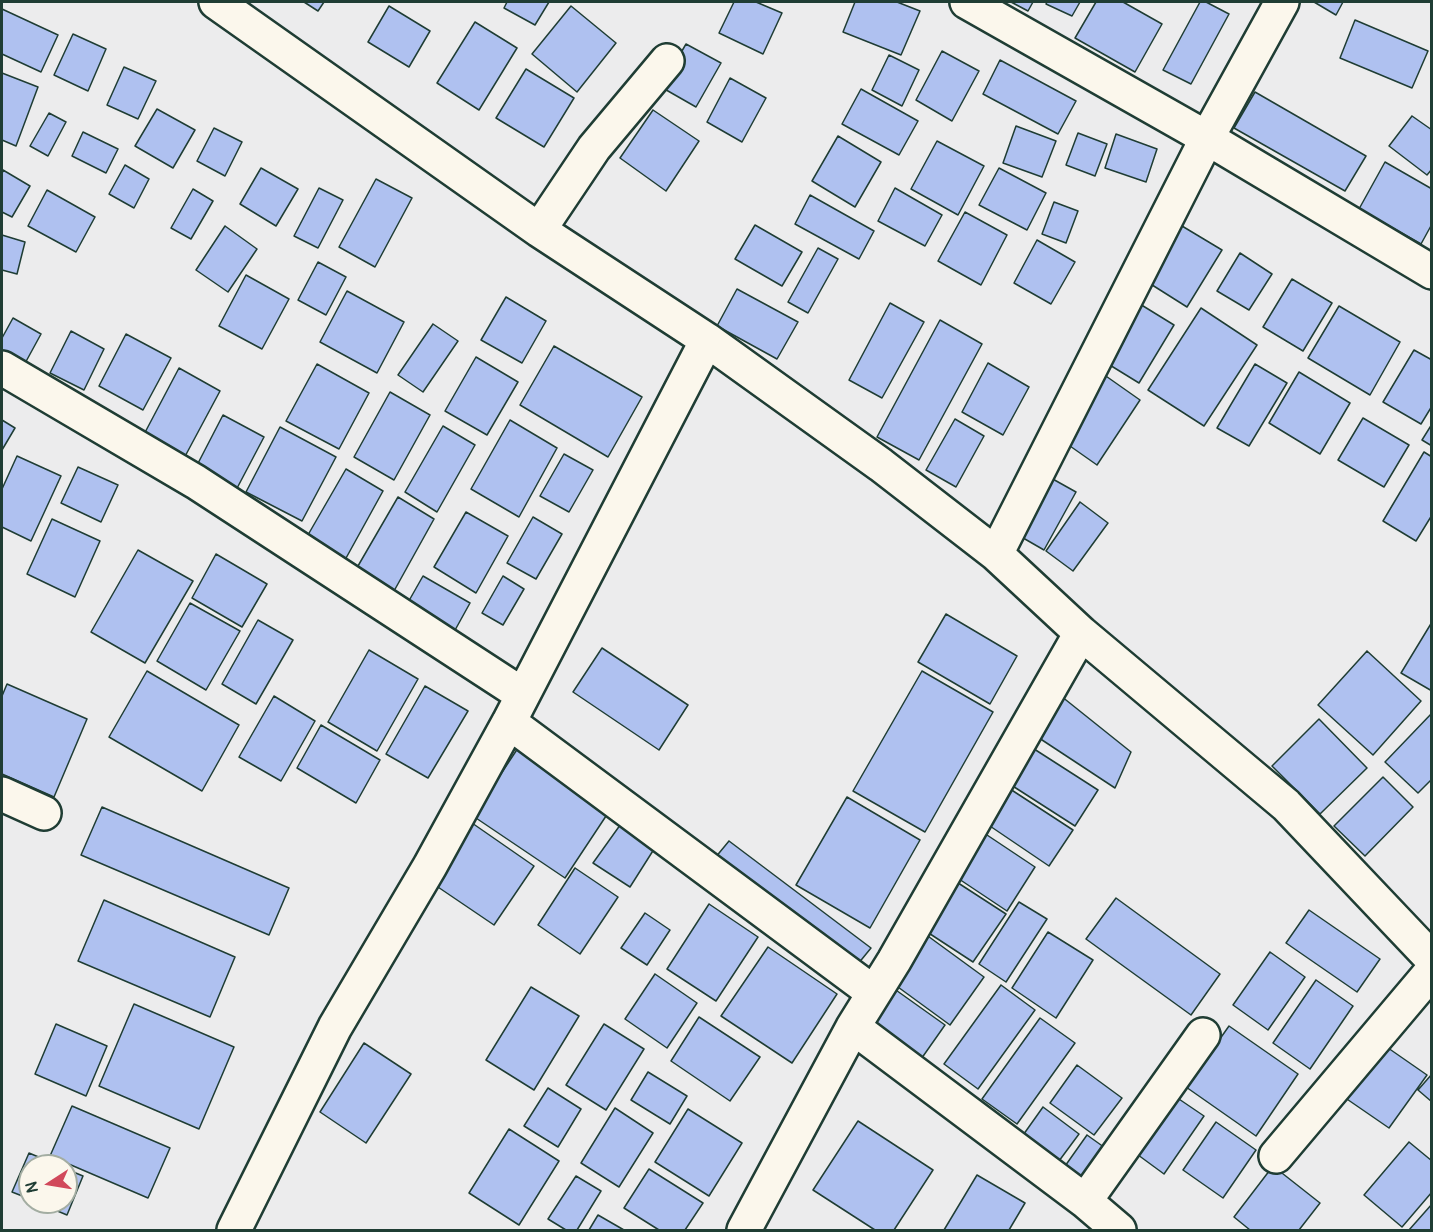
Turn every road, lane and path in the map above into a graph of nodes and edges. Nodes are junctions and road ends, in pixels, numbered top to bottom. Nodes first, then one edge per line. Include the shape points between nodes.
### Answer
1 (216, 2) edge
2 (967, 2) edge
3 (1282, 2) edge
4 (667, 61) dead end
5 (1207, 138) junction
6 (539, 230) junction
7 (1431, 272) edge
8 (707, 340) junction
9 (2, 368) edge
10 (996, 554) junction
11 (1081, 633) junction
12 (516, 709) junction
13 (2, 794) edge
14 (44, 813) dead end
15 (1431, 959) edge
16 (1431, 971) edge
17 (874, 993) junction
18 (853, 1027) junction
19 (1203, 1035) dead end
20 (1276, 1156) dead end
21 (1085, 1201) junction
22 (234, 1230) edge
23 (744, 1230) edge
24 (1119, 1230) edge

1 - 6 street
2 - 5 street
3 - 5 street
4 - 6 street via 594,148
5 - 7 street
5 - 10 street
6 - 8 street
8 - 10 street via 881,465
8 - 12 street
9 - 12 street via 196,482
10 - 11 street
11 - 15 street via 1286,805
11 - 17 street
12 - 17 street
12 - 22 street via 336,1027
13 - 14 street
16 - 20 street
17 - 18 street
18 - 21 street
18 - 23 street
19 - 21 street
21 - 24 street

